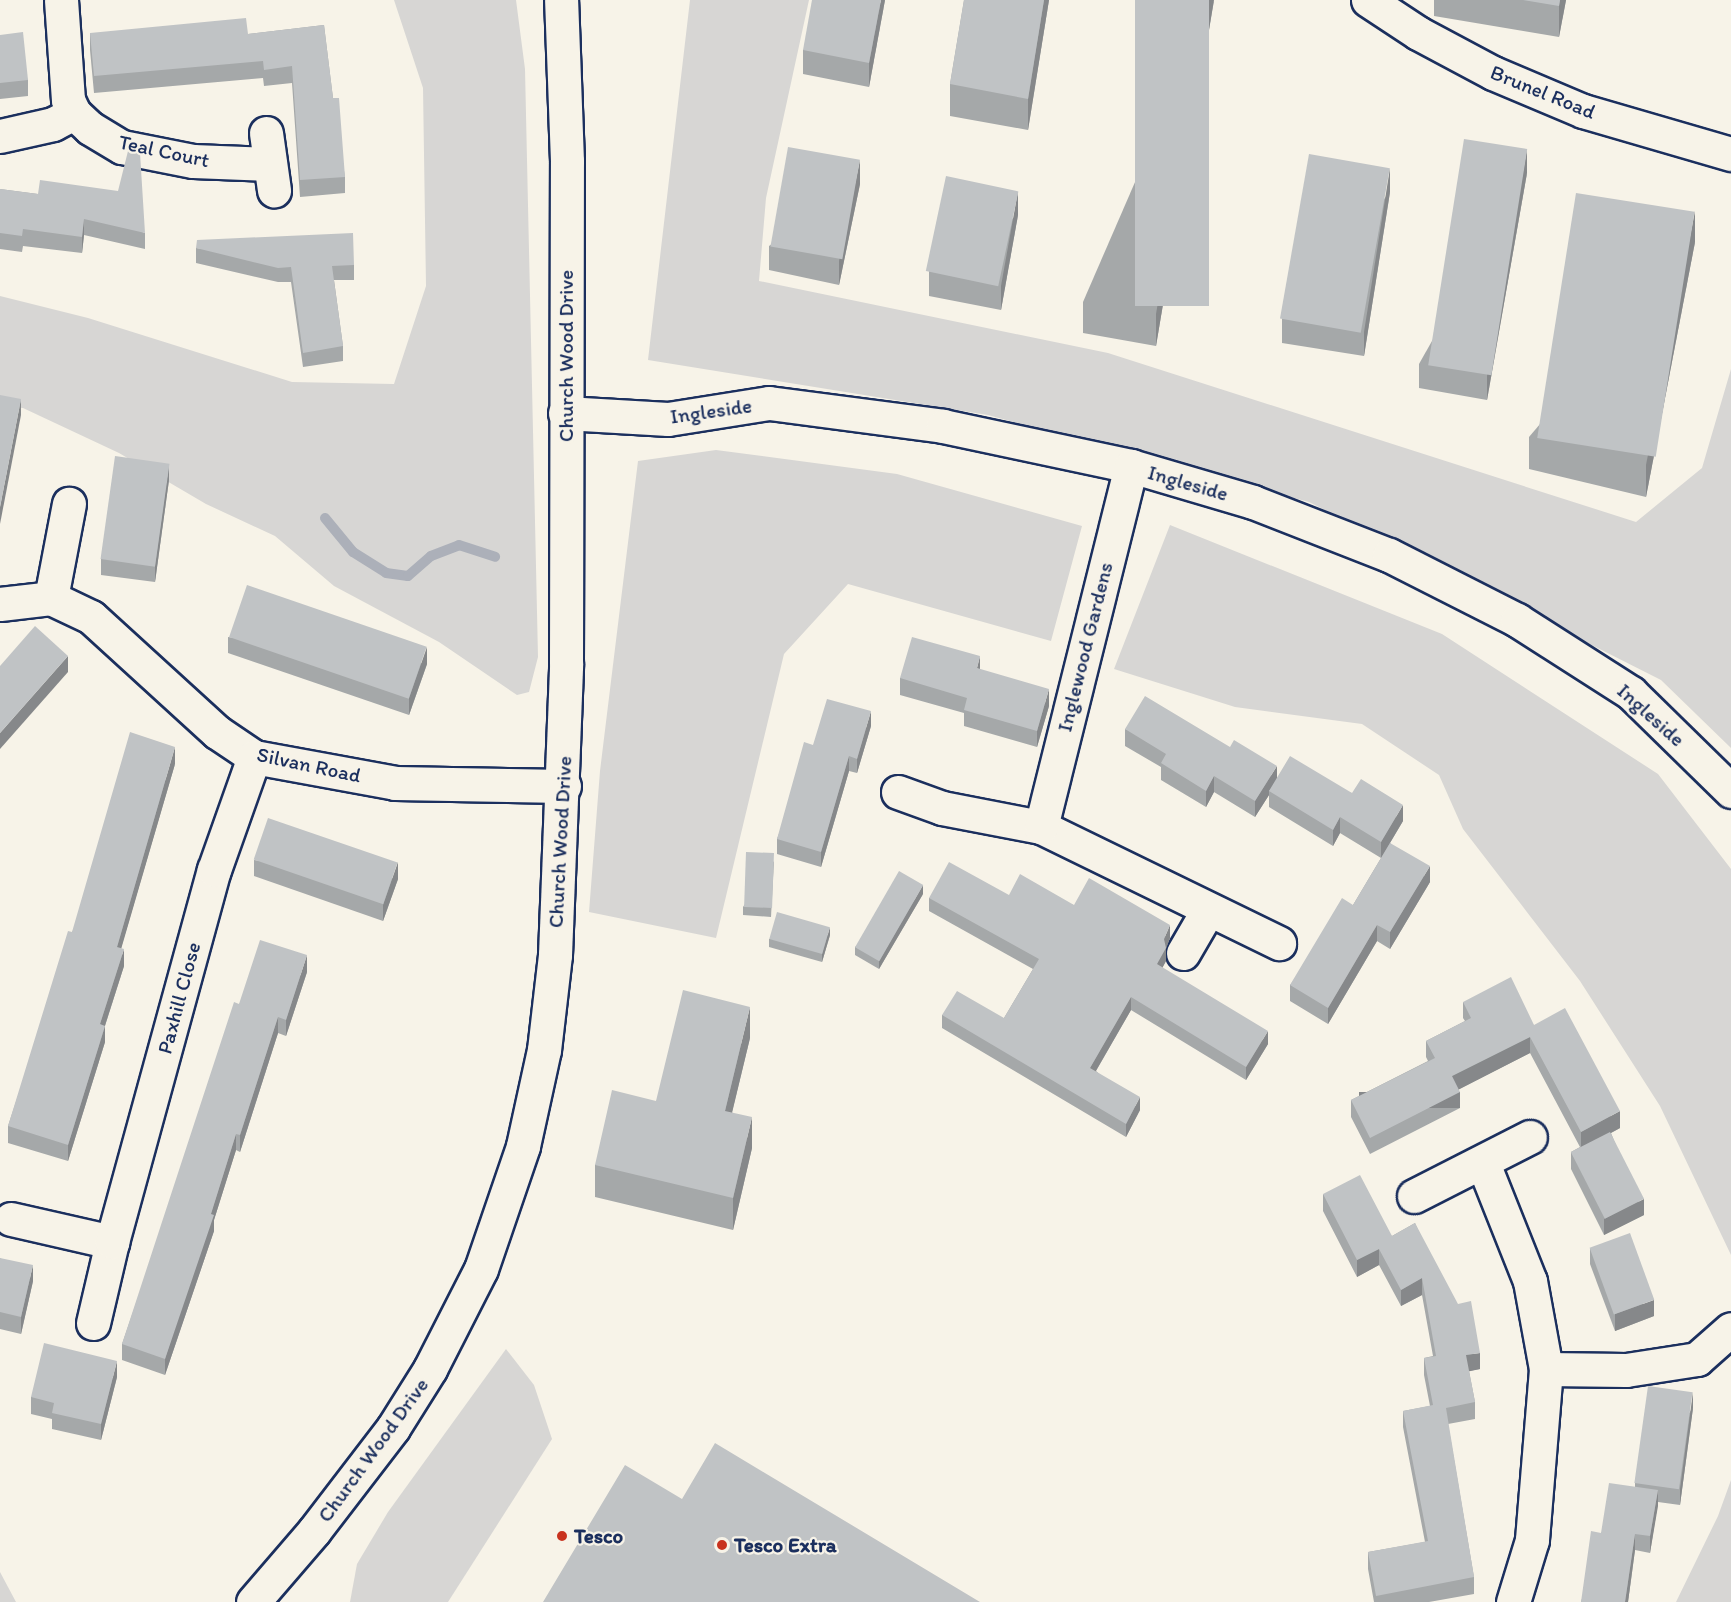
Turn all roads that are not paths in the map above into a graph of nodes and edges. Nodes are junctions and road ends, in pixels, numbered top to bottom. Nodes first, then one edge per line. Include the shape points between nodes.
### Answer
1 (60, 0) edge
2 (561, 0) edge
3 (1368, 0) edge
4 (74, 113) junction
5 (0, 136) edge
6 (1731, 154) edge
7 (270, 162) dead end
8 (565, 413) junction
9 (1131, 466) junction
10 (69, 504) dead end
11 (51, 598) junction
12 (0, 604) edge
13 (254, 757) junction
14 (564, 786) junction
15 (1731, 791) edge
16 (898, 792) dead end
17 (1041, 827) junction
18 (1208, 910) junction
19 (1279, 943) dead end
20 (1183, 953) dead end
21 (1530, 1137) dead end
22 (1483, 1163) junction
23 (1414, 1196) dead end
24 (11, 1219) dead end
25 (112, 1242) junction
26 (93, 1323) dead end
27 (1731, 1329) edge
28 (1546, 1369) junction
29 (252, 1602) edge
30 (1513, 1602) edge

1 - 4 street via 68,100
2 - 8 street, Church Wood Drive via 567,161
3 - 6 street, Brunel Road via 1418,33 1513,82 1583,111
4 - 5 street via 53,124
4 - 7 street, Teal Court via 122,147 193,160
8 - 9 street, Ingleside via 668,419 769,403 943,426
8 - 14 street, Church Wood Drive
9 - 15 street, Ingleside via 1253,502 1389,555 1517,620 1630,693
9 - 17 street, Inglewood Gardens
10 - 11 street
11 - 12 street
11 - 13 street, Silvan Road via 91,617 217,732
13 - 14 street, Silvan Road via 395,783
13 - 25 street, Paxhill Close via 214,870
14 - 29 street, Church Wood Drive via 555,955 544,1050 523,1146 481,1269 430,1370 393,1428 314,1531
16 - 17 street via 942,808
17 - 18 street
18 - 19 street
18 - 20 street
21 - 22 street
22 - 23 street
22 - 28 street via 1530,1281
24 - 25 street
25 - 26 street, Paxhill Close
27 - 28 street via 1697,1359 1626,1370
28 - 30 street via 1532,1540

